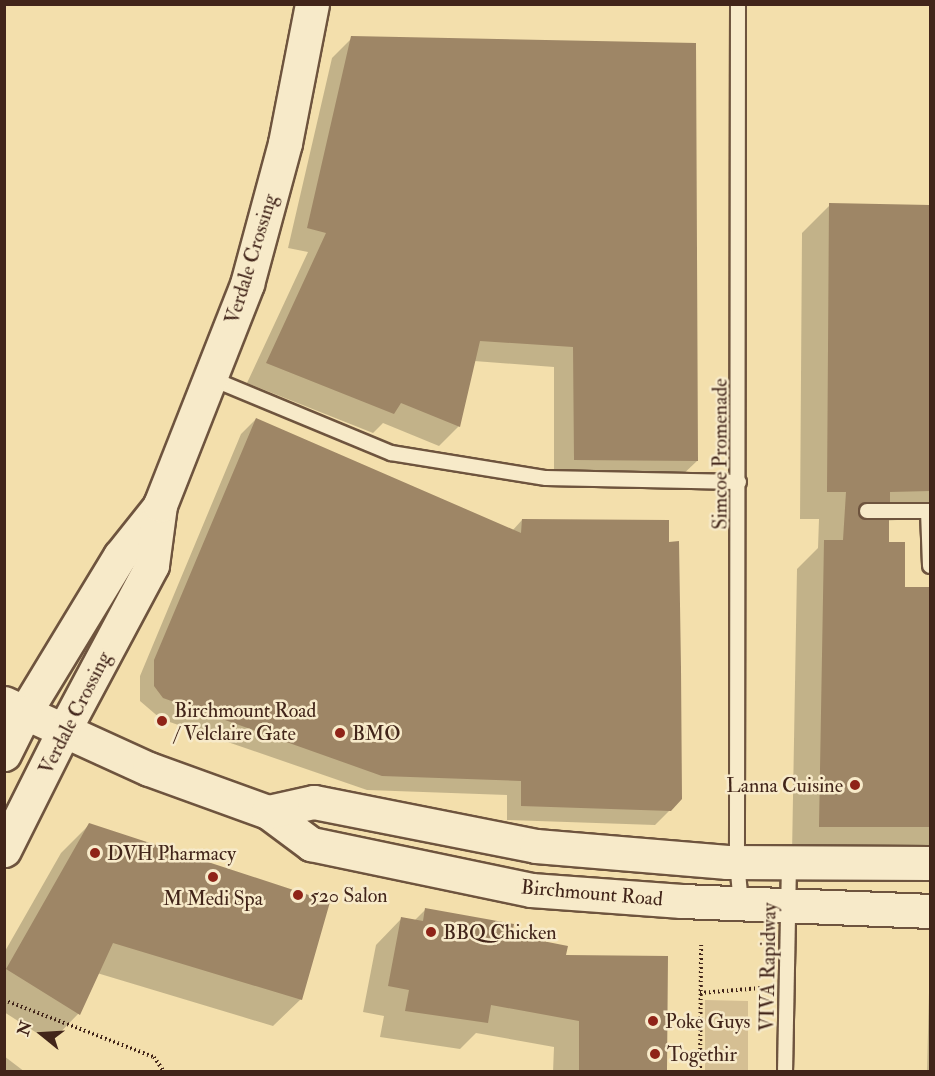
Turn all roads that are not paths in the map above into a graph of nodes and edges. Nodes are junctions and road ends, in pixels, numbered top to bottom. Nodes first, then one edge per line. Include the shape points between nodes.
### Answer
1 (312, 4) edge
2 (738, 4) edge
3 (210, 378) junction
4 (739, 482) junction
5 (160, 505) junction
6 (867, 511) dead end
7 (929, 511) edge
8 (930, 566) edge
9 (15, 707) edge
10 (64, 730) junction
11 (4, 754) edge
12 (268, 813) junction
13 (4, 850) edge
14 (737, 862) junction
15 (789, 863) junction
16 (930, 863) edge
17 (741, 904) junction
18 (788, 906) junction
19 (930, 911) edge
20 (785, 1071) edge

1 - 3 main road, Verdale Crossing via 285,143 250,273
2 - 4 lane, Simcoe Promenade
3 - 4 lane via 391,453 546,478
3 - 5 main road, Verdale Crossing
4 - 14 lane, Simcoe Promenade
5 - 9 main road, Verdale Crossing
5 - 10 main road, Verdale Crossing via 152,565
6 - 7 lane
7 - 8 lane
9 - 10 main road, Birchmount Road
9 - 11 main road, Verdale Crossing
10 - 12 main road, Birchmount Road via 149,769
10 - 13 main road, Verdale Crossing
12 - 14 main road via 314,802 536,846
12 - 17 main road, Birchmount Road via 311,844 531,890
14 - 15 main road
14 - 17 lane, Simcoe Promenade
15 - 16 main road
15 - 18 lane, VIVA Rapidway
17 - 18 main road, Birchmount Road
18 - 19 main road, Birchmount Road
18 - 20 lane, VIVA Rapidway

